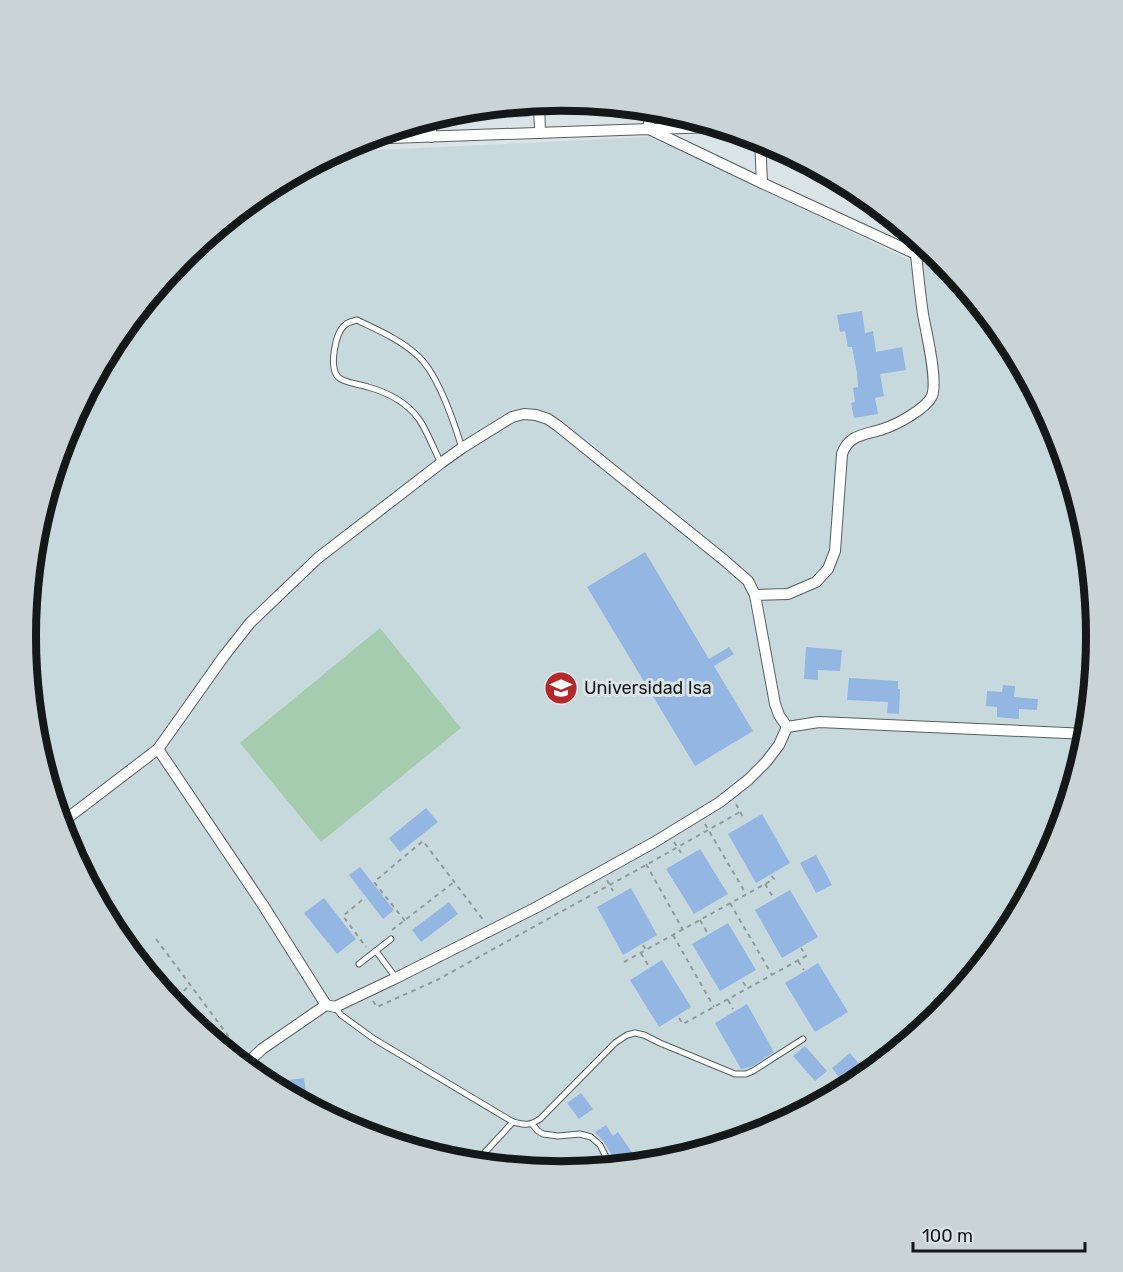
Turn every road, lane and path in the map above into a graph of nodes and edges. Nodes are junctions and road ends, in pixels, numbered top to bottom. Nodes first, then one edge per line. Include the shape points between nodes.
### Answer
1 (539, 111) edge
2 (649, 118) edge
3 (431, 127) edge
4 (696, 128) edge
5 (649, 129) junction
6 (540, 133) junction
7 (431, 137) junction
8 (393, 138) edge
9 (761, 150) edge
10 (762, 183) junction
11 (916, 254) junction
12 (924, 255) edge
13 (462, 448) junction
14 (441, 463) junction
15 (754, 595) junction
16 (787, 727) junction
17 (1078, 734) edge
18 (158, 749) junction
19 (730, 794) junction
20 (740, 812) junction
21 (700, 814) junction
22 (69, 817) edge
23 (744, 819) dead end
24 (709, 830) junction
25 (638, 851) junction
26 (646, 865) junction
27 (771, 875) dead end
28 (454, 882) junction
29 (765, 884) junction
30 (746, 894) junction
31 (773, 897) dead end
32 (363, 900) dead end
33 (730, 903) junction
34 (708, 910) dead end
35 (710, 914) junction
36 (700, 920) junction
37 (405, 921) junction
38 (682, 930) junction
39 (491, 931) junction
40 (707, 932) dead end
41 (673, 935) junction
42 (156, 939) dead end
43 (391, 939) joint
44 (643, 945) dead end
45 (801, 948) dead end
46 (646, 950) junction
47 (374, 952) junction
48 (641, 953) junction
49 (798, 961) junction
50 (624, 962) dead end
51 (359, 964) dead end
52 (648, 965) dead end
53 (804, 970) dead end
54 (772, 975) junction
55 (396, 978) junction
56 (743, 982) dead end
57 (190, 985) junction
58 (747, 988) junction
59 (366, 993) junction
60 (179, 996) edge
61 (728, 1000) junction
62 (331, 1006) junction
63 (714, 1007) junction
64 (733, 1009) dead end
65 (679, 1018) dead end
66 (803, 1039) dead end
67 (233, 1046) edge
68 (251, 1059) edge
69 (513, 1122) junction
70 (532, 1124) junction
71 (482, 1155) edge
72 (607, 1159) edge

1 - 6 street
2 - 5 street
3 - 7 street
4 - 5 street
5 - 6 street
5 - 10 street
6 - 7 street
7 - 8 street
9 - 10 street
10 - 11 street
11 - 12 street
11 - 15 street via 934,380 932,396 908,417 888,428 858,436 844,446 835,551 828,569 816,582 795,592
13 - 14 street
13 - 14 lane via 439,387 419,357 357,320 345,324 335,344 335,373 340,379 369,387 402,403 418,418
13 - 15 street via 512,417 524,414 548,419 748,581
14 - 18 street via 318,558 250,623
15 - 16 street via 775,704
16 - 17 street via 819,722
16 - 19 street via 766,762
18 - 22 street
18 - 62 street
19 - 20 path
19 - 21 street
20 - 23 path
20 - 24 path
21 - 24 path
21 - 25 street
24 - 26 path
24 - 30 path
25 - 26 path
25 - 39 street
26 - 38 path
26 - 59 path via 407,994 377,1007
27 - 29 path via 774,879
28 - 37 path
28 - 37 path via 423,841 374,882
28 - 39 path
29 - 30 path
29 - 31 path
30 - 33 path
32 - 47 path via 343,916
33 - 35 path
33 - 54 path
34 - 35 path
35 - 36 path
36 - 38 path
36 - 40 path
37 - 43 path via 387,934
38 - 41 path
39 - 55 street
41 - 46 path
41 - 63 path
42 - 57 path
43 - 47 lane
44 - 46 path
45 - 49 path via 806,956
46 - 48 path
47 - 51 lane
47 - 55 lane
48 - 50 path
48 - 52 path
49 - 53 path
49 - 54 path
54 - 58 path
55 - 59 street
56 - 58 path
57 - 60 path
57 - 67 path
58 - 61 path
59 - 62 street
61 - 63 path
61 - 64 path
62 - 68 street
62 - 69 lane via 374,1039
63 - 65 path via 683,1024
66 - 70 lane via 742,1075 644,1035 627,1035
69 - 70 lane
69 - 71 lane
70 - 72 lane via 543,1134 591,1137

